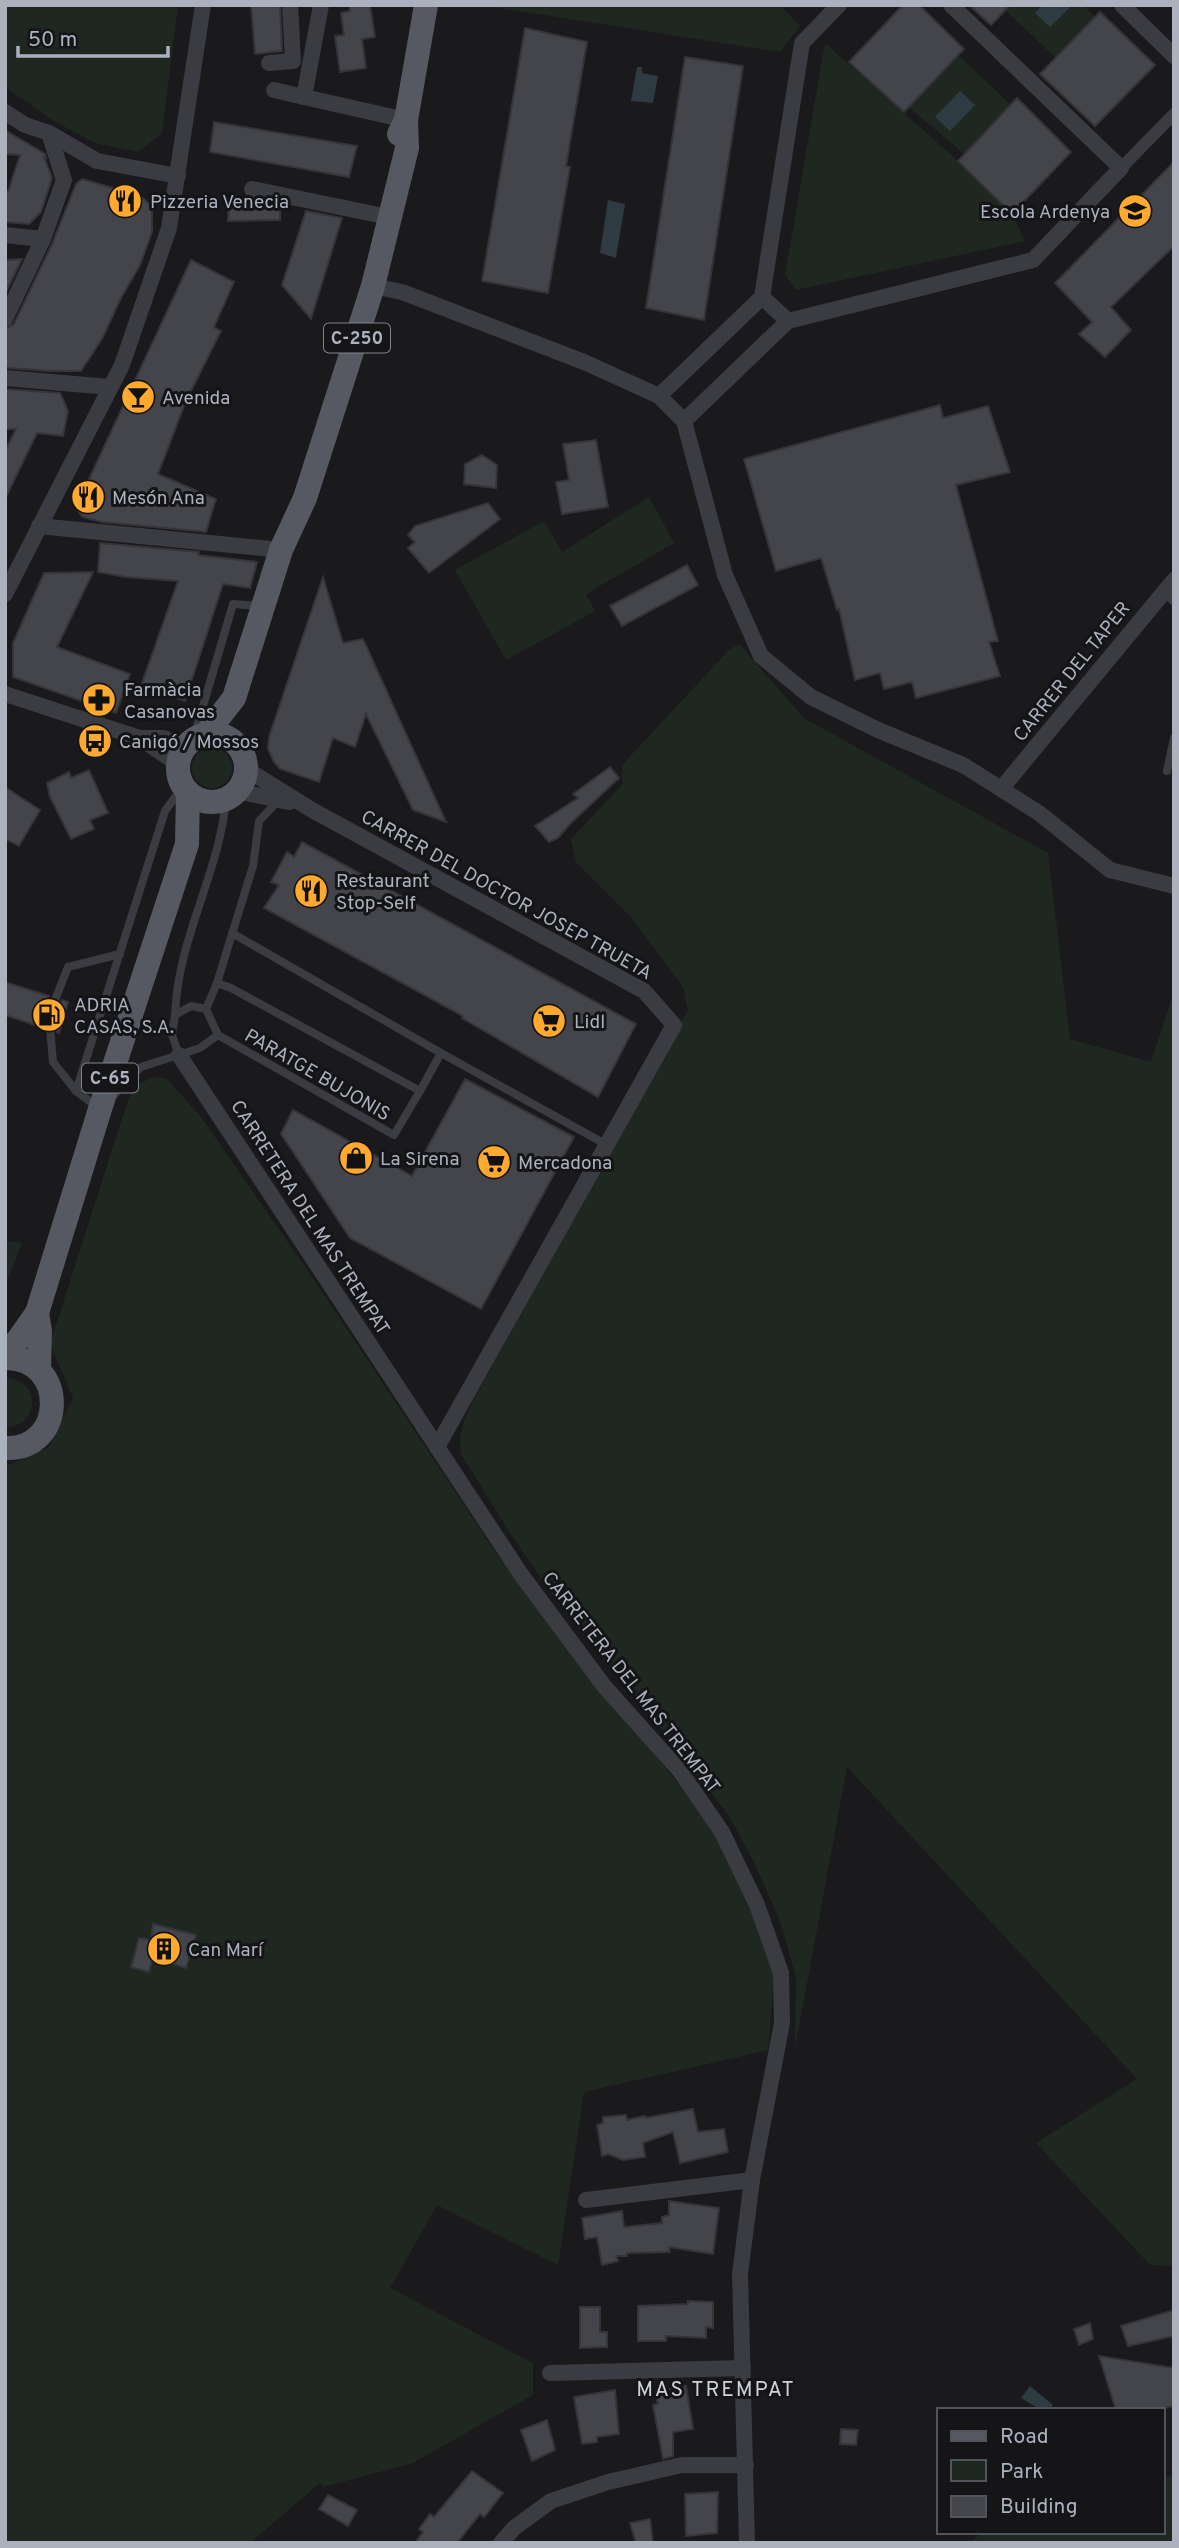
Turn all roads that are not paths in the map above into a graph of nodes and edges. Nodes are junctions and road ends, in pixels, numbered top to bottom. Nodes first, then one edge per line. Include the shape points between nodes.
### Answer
1 (203, 5) edge
2 (290, 5) edge
3 (321, 5) edge
4 (426, 5) edge
5 (839, 5) edge
6 (951, 5) edge
7 (1122, 5) edge
8 (1174, 56) edge
9 (269, 63) dead end
10 (274, 90) dead end
11 (304, 97) junction
12 (5, 112) edge
13 (1174, 114) edge
14 (406, 120) junction
15 (49, 133) junction
16 (1121, 168) junction
17 (178, 176) junction
18 (252, 189) dead end
19 (379, 215) junction
20 (5, 235) edge
21 (43, 239) junction
22 (373, 286) junction
23 (762, 298) junction
24 (5, 319) edge
25 (788, 321) junction
26 (5, 378) edge
27 (110, 387) junction
28 (659, 396) junction
29 (684, 422) junction
30 (39, 526) junction
31 (281, 550) junction
32 (1170, 591) edge
33 (5, 594) edge
34 (264, 606) junction
35 (7, 692) edge
36 (234, 698) junction
37 (1174, 738) edge
38 (234, 742) junction
39 (189, 760) junction
40 (1167, 771) dead end
41 (1001, 789) junction
42 (232, 790) junction
43 (280, 798) junction
44 (312, 810) junction
45 (187, 844) junction
46 (1174, 886) edge
47 (232, 933) junction
48 (120, 954) junction
49 (217, 983) junction
50 (206, 1009) junction
51 (175, 1015) junction
52 (218, 1035) junction
53 (441, 1053) junction
54 (179, 1055) junction
55 (76, 1091) junction
56 (420, 1091) junction
57 (100, 1109) junction
58 (607, 1145) junction
59 (37, 1313) junction
60 (5, 1352) edge
61 (5, 1358) edge
62 (39, 1370) junction
63 (437, 1447) junction
64 (8, 1451) edge
65 (752, 2180) junction
66 (586, 2200) dead end
67 (743, 2368) junction
68 (550, 2373) dead end
69 (746, 2465) junction
70 (502, 2543) edge
71 (747, 2543) edge

1 - 17 street
2 - 9 street via 293,61
3 - 11 street
4 - 14 main road, C-250
5 - 23 street via 802,43
6 - 16 street
7 - 8 street
10 - 11 street
11 - 14 street
12 - 15 street
13 - 16 street
14 - 19 main road, C-250 via 394,146
14 - 22 main road, C-250 via 407,149
15 - 17 street via 97,161
15 - 21 street via 64,180
16 - 25 street via 1032,260
17 - 27 street via 169,228 122,365
18 - 19 street
19 - 31 main road, C-250 via 292,495
20 - 21 street
21 - 24 street
22 - 28 street via 402,292
22 - 31 main road, C-250 via 305,498
23 - 25 street
23 - 28 street
25 - 29 street
26 - 27 street
27 - 30 street
28 - 29 street
29 - 41 street via 725,575 761,656 811,697 963,765
30 - 31 street
30 - 33 street
31 - 34 main road, C-250
32 - 41 street, CARRER DEL TAPER
34 - 36 main road, C-250
34 - 39 lane via 233,604
35 - 39 street via 140,738 163,738
36 - 38 main road, C-250
36 - 39 main road, C-250
37 - 40 lane
38 - 39 main road via 221,735
38 - 42 main road via 243,755
39 - 42 main road via 203,800
39 - 45 main road, C-65
39 - 48 lane via 165,811
41 - 46 street via 1110,870
42 - 43 street, CARRER DEL DOCTOR JOSEP TRUETA
42 - 44 street, CARRER DEL DOCTOR JOSEP TRUETA
42 - 45 main road, C-65
42 - 51 lane via 190,930 176,986
43 - 44 street, CARRER DEL DOCTOR JOSEP TRUETA
43 - 47 lane via 260,821 253,866
44 - 58 street, CARRER DEL DOCTOR JOSEP TRUETA via 644,991 674,1025
45 - 57 main road, C-65
47 - 49 lane
47 - 53 lane
48 - 55 lane
48 - 55 lane via 68,967 49,1015 53,1062
49 - 50 lane
49 - 56 lane, PARATGE BUJONIS
50 - 51 lane via 191,1006
50 - 52 lane, PARATGE BUJONIS
51 - 54 lane via 172,1035
52 - 54 lane, PARATGE BUJONIS
52 - 56 lane, PARATGE BUJONIS via 394,1135
53 - 56 lane, PARATGE BUJONIS
53 - 58 lane
54 - 57 lane, PARATGE BUJONIS via 141,1067
54 - 63 street, CARRETERA DEL MAS TREMPAT
55 - 57 lane
57 - 59 main road, C-65
58 - 63 street
59 - 60 main road, C-65
59 - 62 main road, C-65
61 - 62 main road via 13,1357
62 - 64 main road via 52,1396 48,1424 39,1436
63 - 65 street, CARRETERA DEL MAS TREMPAT via 520,1573 604,1686 680,1772 722,1832 757,1905 781,1973 782,2023
65 - 66 street
65 - 67 street, CARRETERA DEL MAS TREMPAT via 740,2274
67 - 68 street
67 - 69 street, CARRETERA DEL MAS TREMPAT
69 - 70 street via 682,2465 608,2482 551,2501 513,2528
69 - 71 street, CARRETERA DEL MAS TREMPAT

